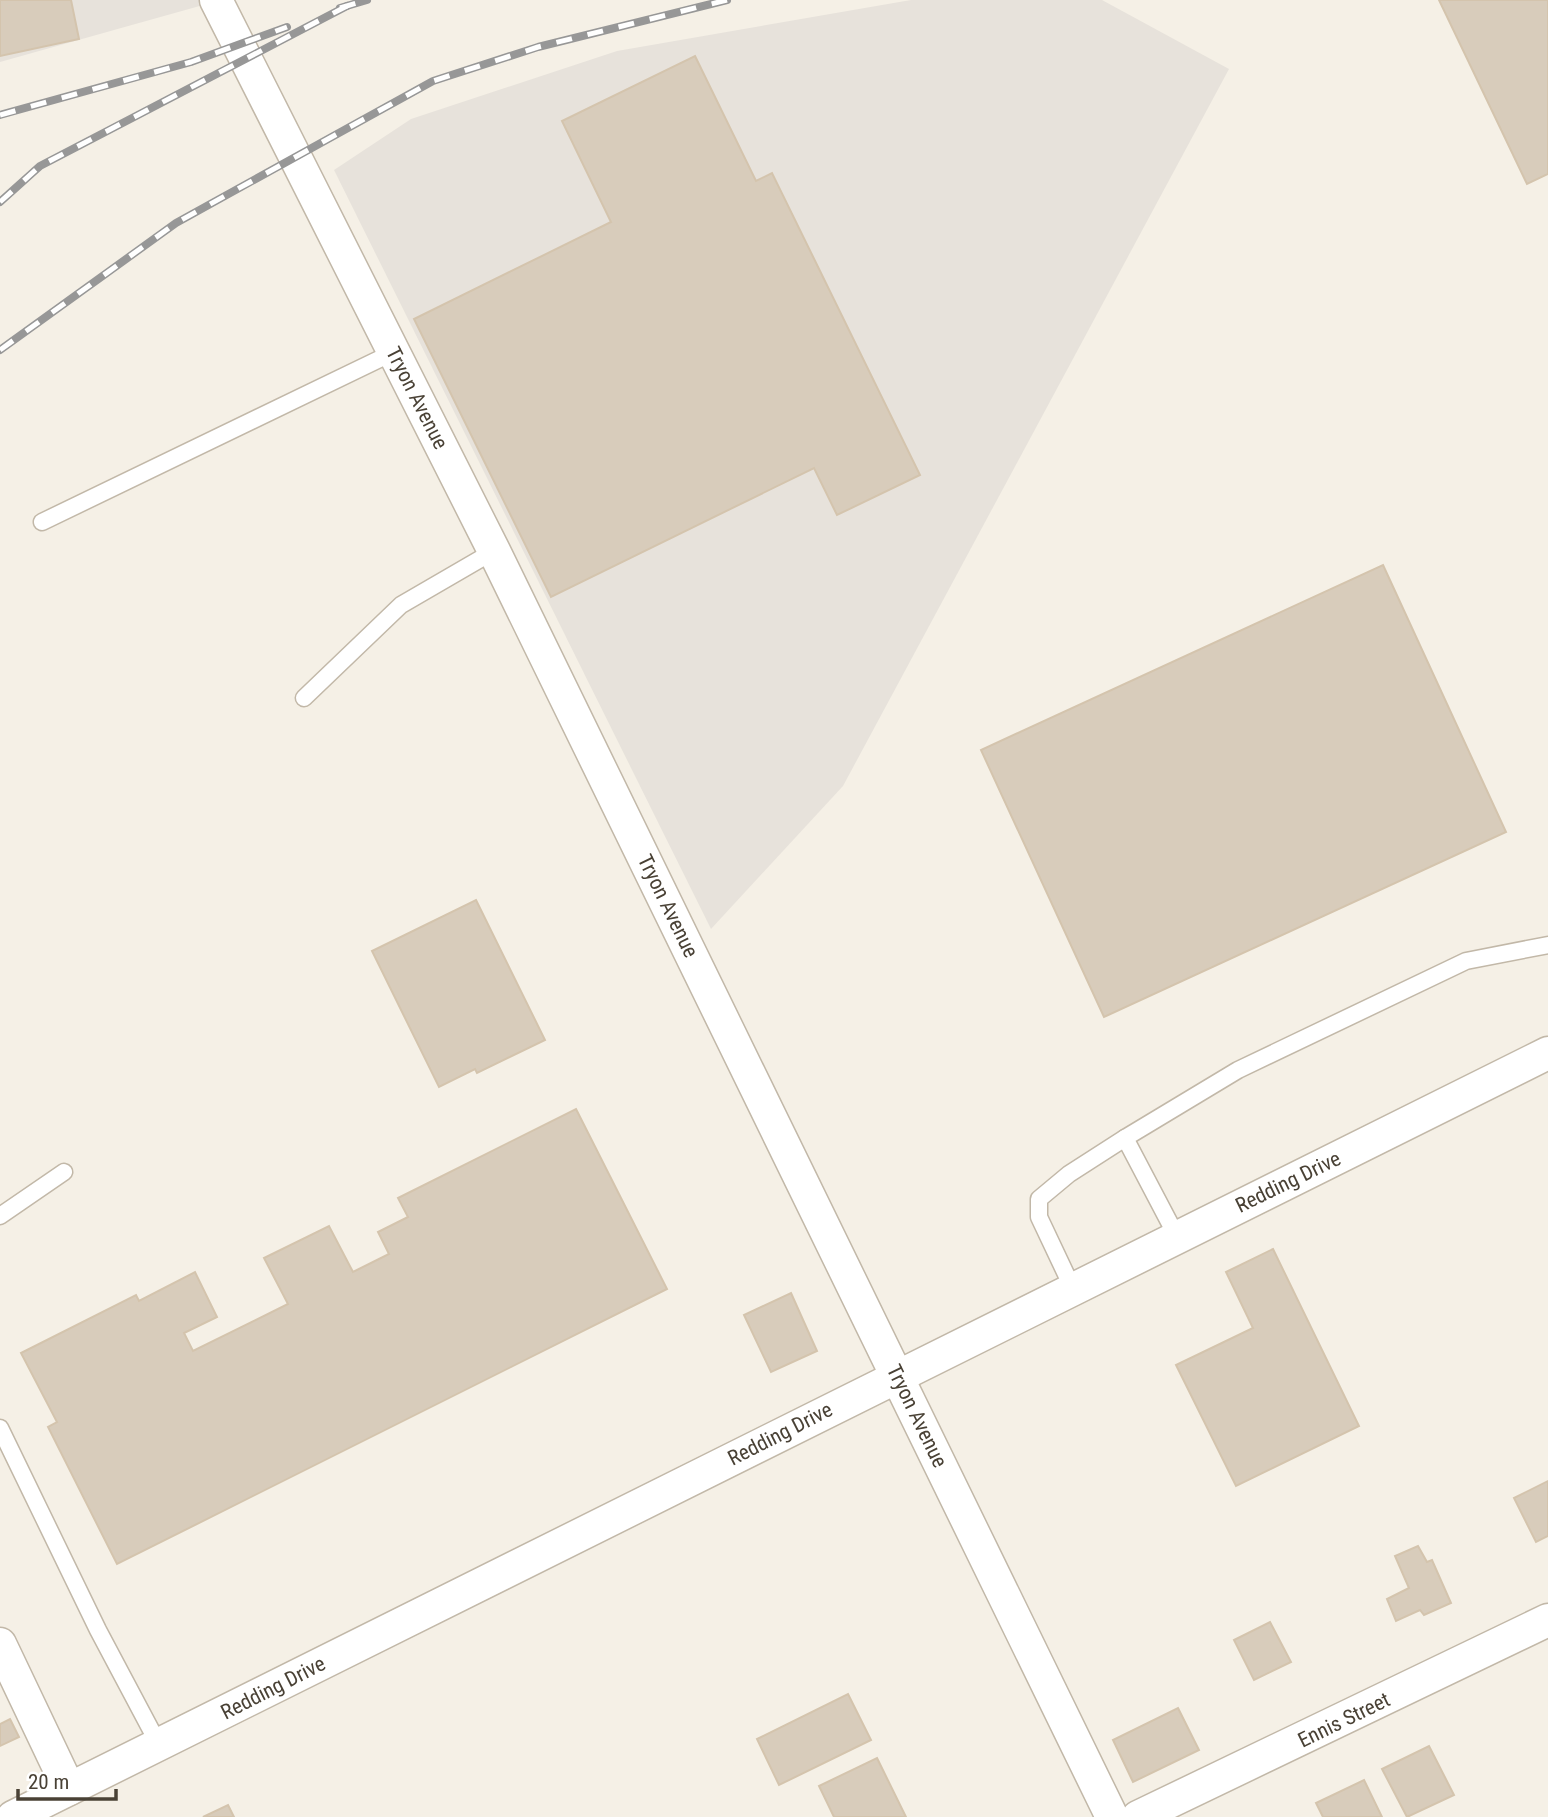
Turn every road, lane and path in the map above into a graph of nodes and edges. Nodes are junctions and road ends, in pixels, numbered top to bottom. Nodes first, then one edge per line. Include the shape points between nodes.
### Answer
1 (216, 0) edge
2 (394, 352) junction
3 (42, 522) dead end
4 (494, 551) junction
5 (304, 698) dead end
6 (1548, 946) edge
7 (1548, 1053) edge
8 (1125, 1138) junction
9 (64, 1172) dead end
10 (0, 1216) edge
11 (1177, 1237) junction
12 (1073, 1289) junction
13 (898, 1375) junction
14 (0, 1428) edge
15 (1548, 1620) edge
16 (0, 1644) edge
17 (159, 1745) junction
18 (69, 1789) junction
19 (13, 1817) edge
20 (1112, 1817) edge
21 (1138, 1817) edge

1 - 2 street, Tryon Avenue
2 - 3 lane
2 - 4 street, Tryon Avenue
4 - 5 lane via 401,604
4 - 13 street, Tryon Avenue
6 - 8 lane via 1466,961 1238,1070
7 - 11 street, Redding Drive
8 - 11 lane
8 - 12 lane via 1039,1199 1039,1217
9 - 10 lane
11 - 12 street, Redding Drive
12 - 13 street, Redding Drive
13 - 17 street, Redding Drive
13 - 20 street, Tryon Avenue
14 - 17 lane
15 - 21 street, Ennis Street
16 - 18 street
17 - 18 street, Redding Drive
18 - 19 street, Redding Drive

